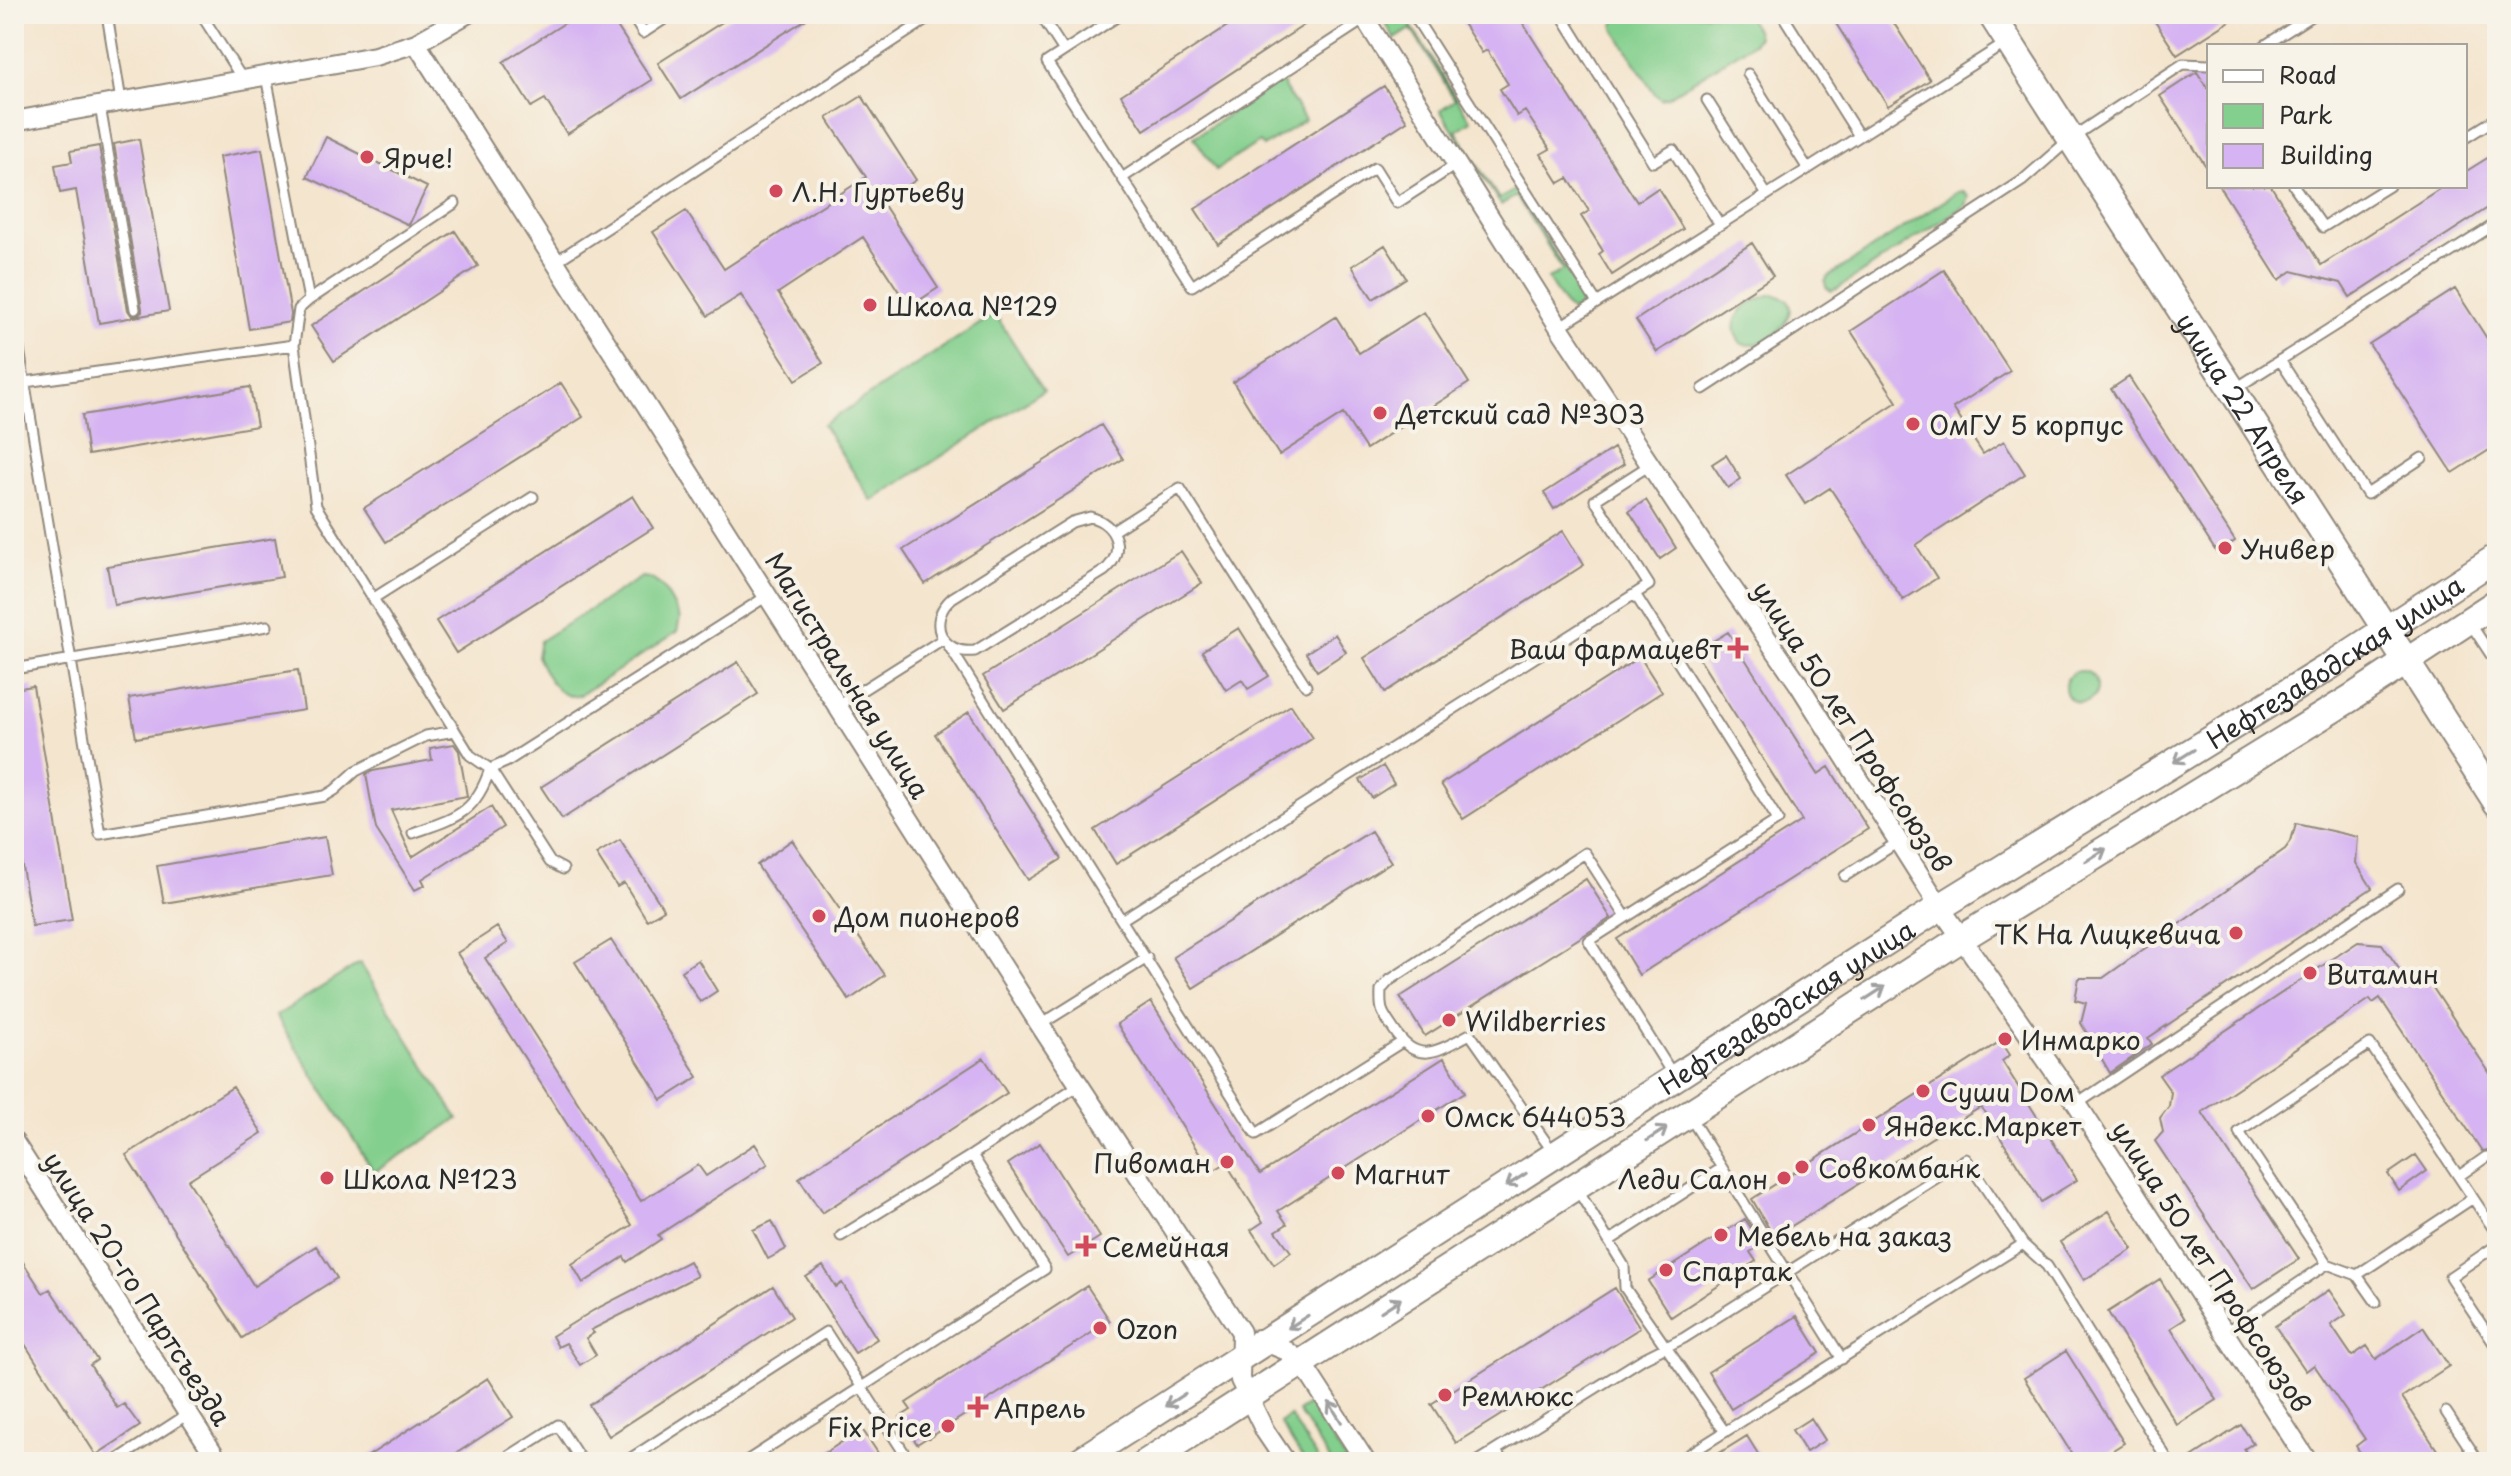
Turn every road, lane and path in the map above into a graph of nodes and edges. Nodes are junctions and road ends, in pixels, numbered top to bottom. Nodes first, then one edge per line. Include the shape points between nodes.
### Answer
1 (107, 14) edge
2 (201, 14) edge
3 (467, 14) edge
4 (631, 14) edge
5 (672, 14) edge
6 (935, 14) edge
7 (1040, 14) edge
8 (1121, 14) edge
9 (1413, 14) edge
10 (1561, 14) edge
11 (1782, 14) edge
12 (1991, 14) edge
13 (2314, 14) edge
14 (1365, 16) edge
15 (2008, 41) junction
16 (416, 43) junction
17 (2267, 44) edge
18 (1064, 51) junction
19 (2207, 65) edge
20 (1748, 74) dead end
21 (266, 76) junction
22 (243, 80) junction
23 (1707, 100) dead end
24 (121, 102) junction
25 (100, 106) junction
26 (2497, 118) edge
27 (14, 121) edge
28 (1859, 136) junction
29 (2467, 137) edge
30 (2071, 138) junction
31 (1457, 164) junction
32 (1808, 169) junction
33 (1122, 178) junction
34 (2295, 188) edge
35 (2386, 188) edge
36 (1767, 195) junction
37 (455, 203) dead end
38 (2497, 223) edge
39 (1720, 225) junction
40 (555, 262) junction
41 (309, 300) junction
42 (1597, 303) junction
43 (135, 309) dead end
44 (14, 319) edge
45 (1559, 327) junction
46 (294, 345) junction
47 (2280, 360) junction
48 (25, 382) junction
49 (1703, 389) dead end
50 (2232, 391) junction
51 (2422, 458) dead end
52 (1650, 465) junction
53 (533, 497) dead end
54 (1113, 531) junction
55 (2497, 557) edge
56 (2358, 587) junction
57 (1635, 594) junction
58 (767, 596) junction
59 (374, 598) junction
60 (2497, 602) edge
61 (2415, 610) junction
62 (2469, 621) junction
63 (267, 626) dead end
64 (2385, 629) junction
65 (2441, 640) junction
66 (946, 642) junction
67 (2346, 656) junction
68 (71, 659) junction
69 (2406, 662) junction
70 (2497, 664) edge
71 (14, 669) edge
72 (1306, 686) dead end
73 (2365, 689) junction
74 (2432, 700) junction
75 (837, 706) junction
76 (455, 731) junction
77 (490, 769) junction
78 (2497, 803) edge
79 (413, 833) dead end
80 (1898, 842) junction
81 (563, 869) dead end
82 (1845, 876) dead end
83 (2398, 889) dead end
84 (1940, 907) junction
85 (1626, 917) junction
86 (1123, 919) junction
87 (1962, 938) junction
88 (1147, 958) junction
89 (1040, 1025) junction
90 (1402, 1042) junction
91 (1675, 1078) junction
92 (1079, 1085) junction
93 (2077, 1104) junction
94 (1688, 1114) junction
95 (14, 1142) edge
96 (972, 1155) junction
97 (1555, 1155) junction
98 (2486, 1157) dead end
99 (1722, 1168) junction
100 (2459, 1176) junction
101 (1575, 1186) junction
102 (2473, 1198) junction
103 (2497, 1234) edge
104 (841, 1236) dead end
105 (1609, 1241) junction
106 (2023, 1244) junction
107 (2497, 1245) edge
108 (2327, 1264) junction
109 (1787, 1271) junction
110 (2357, 1275) junction
111 (2376, 1302) dead end
112 (2224, 1333) junction
113 (1266, 1342) junction
114 (1241, 1345) junction
115 (1666, 1348) junction
116 (2497, 1348) edge
117 (1842, 1359) junction
118 (1302, 1363) junction
119 (861, 1387) junction
120 (1247, 1398) junction
121 (2446, 1412) dead end
122 (188, 1414) junction
123 (1725, 1432) junction
124 (1496, 1451) junction
125 (114, 1462) edge
126 (219, 1462) edge
127 (500, 1462) edge
128 (582, 1462) edge
129 (625, 1462) edge
130 (745, 1462) edge
131 (910, 1462) edge
132 (1078, 1462) edge
133 (1147, 1462) edge
134 (1286, 1462) edge
135 (1366, 1462) edge
136 (1477, 1462) edge
137 (1503, 1462) edge
138 (1677, 1462) edge
139 (2169, 1462) edge
140 (2308, 1462) edge
141 (2479, 1462) edge

1 - 24 lane
2 - 22 lane
3 - 16 street
4 - 5 lane via 643,33
6 - 40 lane
7 - 18 lane
8 - 18 lane
9 - 42 lane
10 - 39 lane via 1653,162 1673,150
11 - 28 lane
12 - 15 main road, улица 22 Апреля
13 - 17 lane
14 - 31 street, улица 50 лет Профсоюзов
14 - 33 lane
15 - 28 lane
15 - 30 main road, улица 22 Апреля
16 - 21 street
16 - 40 street, Магистральная улица
18 - 33 lane via 1047,62
19 - 30 lane via 2183,64
20 - 32 lane
21 - 22 street
21 - 41 lane
22 - 24 street
23 - 36 lane
24 - 25 street
25 - 27 street
25 - 43 lane
26 - 29 lane
28 - 32 lane
30 - 49 lane via 2022,181
30 - 50 main road, улица 22 Апреля
31 - 33 lane via 1397,203 1375,168 1192,286
31 - 45 street, улица 50 лет Профсоюзов
32 - 36 lane
34 - 35 lane via 2323,227
36 - 39 lane
37 - 41 lane
38 - 47 lane
39 - 42 lane
40 - 58 street, Магистральная улица
41 - 46 lane via 299,309
42 - 45 lane
44 - 48 lane
45 - 52 street, улица 50 лет Профсоюзов
46 - 48 lane
46 - 59 lane via 316,506
47 - 50 lane
47 - 51 lane via 2367,494
48 - 68 lane
50 - 56 main road, улица 22 Апреля
52 - 57 lane via 1595,500 1649,585
52 - 80 street, улица 50 лет Профсоюзов
53 - 59 lane
54 - 66 lane via 1117,549 1104,571 983,648 966,652
54 - 66 lane via 1099,519 1081,518 945,604 938,621
54 - 72 lane via 1180,488
55 - 61 main road, Нефтезаводская улица
56 - 61 main road via 2390,609
56 - 64 main road, улица 22 Апреля
56 - 67 main road via 2364,620 2357,646
57 - 85 lane via 1778,820
57 - 86 lane
58 - 75 street, Магистральная улица
58 - 77 lane
59 - 76 lane
60 - 62 main road, Нефтезаводская улица
61 - 64 main road, Нефтезаводская улица
62 - 65 main road, Нефтезаводская улица
62 - 70 lane
63 - 68 lane
64 - 67 main road, Нефтезаводская улица
64 - 69 main road, улица 22 Апреля
65 - 69 main road, Нефтезаводская улица
65 - 74 main road via 2430,669
66 - 75 lane
66 - 86 lane
67 -> 84 main road, Нефтезаводская улица
68 - 71 lane
68 - 76 lane via 100,834 325,796 356,771 426,736
69 - 73 main road, Нефтезаводская улица
69 - 74 main road, улица 22 Апреля
73 - 74 main road via 2396,688
87 -> 73 main road, Нефтезаводская улица
74 - 78 main road, улица 22 Апреля
75 - 89 street, Магистральная улица
76 - 77 lane via 470,755
77 - 79 lane via 474,803 452,819
77 - 81 lane via 550,862
80 - 82 lane
80 - 84 street, улица 50 лет Профсоюзов
83 - 93 lane
84 - 87 street, улица 50 лет Профсоюзов
84 - 91 main road, Нефтезаводская улица
85 - 90 lane via 1585,853 1390,980 1381,990 1380,1009
85 - 91 lane via 1589,941
86 - 88 lane
87 - 93 street, улица 50 лет Профсоюзов
94 -> 87 main road, Нефтезаводская улица
88 - 89 lane
88 - 90 lane via 1256,1134
89 - 92 street, Магистральная улица
90 - 97 lane via 1417,1052 1438,1051 1470,1034
91 - 97 main road, Нефтезаводская улица
92 - 96 lane
92 - 114 street, Магистральная улица
93 - 112 street, улица 50 лет Профсоюзов
94 - 99 lane
101 -> 94 main road, Нефтезаводская улица
95 - 122 street, улица 20-го Партсъезда
96 - 104 lane
96 - 119 lane via 1045,1269
97 -> 113 main road, Нефтезаводская улица
98 - 100 lane
99 - 105 lane
99 - 109 lane
100 - 102 lane
100 - 108 lane via 2370,1044 2239,1132
101 - 105 lane
118 -> 101 main road, Нефтезаводская улица
102 - 103 lane
102 - 110 lane
105 - 115 lane via 1624,1266 1625,1288
106 - 109 lane via 1966,1159
106 - 117 lane
106 - 139 lane via 2047,1266
107 - 116 lane via 2450,1277
108 - 110 lane
108 - 112 lane
109 - 115 lane
109 - 117 lane
110 - 111 lane
112 - 140 street, улица 50 лет Профсоюзов
113 - 114 main road, Нефтезаводская улица
113 - 118 street
114 - 120 street, Магистральная улица via 1240,1380
114 -> 132 main road, Нефтезаводская улица
115 - 123 lane
115 - 124 lane
117 - 123 lane
118 - 120 main road, Нефтезаводская улица
135 -> 118 street
119 - 129 lane via 826,1332
119 - 130 lane
119 - 131 lane
120 - 133 main road, Нефтезаводская улица
120 - 134 street, Магистральная улица
121 - 141 lane
122 - 125 lane
122 - 126 street, улица 20-го Партсъезда
123 - 138 lane
124 - 136 lane
124 - 137 lane
127 - 128 lane via 558,1425

